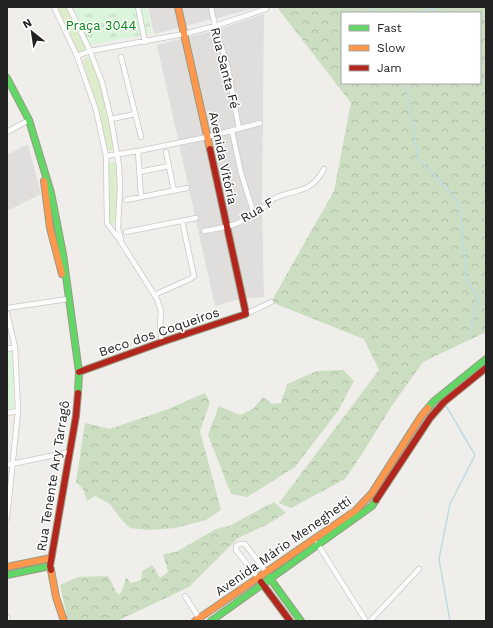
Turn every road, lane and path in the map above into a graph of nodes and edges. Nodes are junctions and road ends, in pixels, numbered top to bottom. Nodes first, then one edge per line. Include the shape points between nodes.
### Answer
1 (54, 7) edge
2 (69, 7) edge
3 (138, 7) edge
4 (178, 7) edge
5 (211, 7) edge
6 (266, 9) dead end
7 (215, 26) junction
8 (184, 34) junction
9 (145, 42) junction
10 (90, 51) junction
11 (77, 56) junction
12 (121, 56) dead end
13 (7, 78) edge
14 (135, 114) junction
15 (111, 119) junction
16 (30, 120) junction
17 (260, 123) dead end
18 (239, 129) junction
19 (232, 131) junction
20 (7, 132) edge
21 (141, 137) dead end
22 (208, 137) junction
23 (138, 151) junction
24 (166, 152) dead end
25 (117, 154) junction
26 (106, 156) junction
27 (169, 166) junction
28 (324, 169) dead end
29 (139, 172) junction
30 (186, 188) dead end
31 (174, 191) junction
32 (141, 197) junction
33 (126, 200) dead end
34 (254, 214) junction
35 (196, 218) dead end
36 (182, 221) junction
37 (118, 223) junction
38 (108, 225) junction
39 (227, 226) junction
40 (204, 231) dead end
41 (126, 232) dead end
42 (121, 242) junction
43 (154, 295) junction
44 (68, 298) junction
45 (271, 302) dead end
46 (7, 308) edge
47 (7, 314) edge
48 (246, 314) junction
49 (162, 342) junction
50 (15, 347) junction
51 (7, 349) edge
52 (486, 359) edge
53 (486, 368) edge
54 (79, 372) junction
55 (434, 401) junction
56 (440, 406) junction
57 (18, 411) junction
58 (7, 413) edge
59 (399, 450) junction
60 (70, 452) junction
61 (405, 455) junction
62 (13, 464) junction
63 (7, 465) edge
64 (366, 499) junction
65 (372, 506) junction
66 (7, 517) edge
67 (314, 539) junction
68 (319, 545) junction
69 (51, 558) junction
70 (50, 566) junction
71 (7, 567) edge
72 (419, 570) dead end
73 (266, 572) junction
74 (7, 575) edge
75 (258, 578) junction
76 (271, 579) junction
77 (263, 585) junction
78 (185, 596) dead end
79 (7, 617) edge
80 (198, 620) edge
81 (8, 621) edge
82 (64, 621) edge
83 (211, 621) edge
84 (290, 621) edge
85 (301, 621) edge
86 (366, 621) edge
87 (370, 621) edge

1 - 11 street
2 - 10 street
3 - 9 street
4 - 8 street, Avenida Vitória
5 - 7 street, Rua Santa Fé
6 - 7 street
7 - 8 street
7 - 18 street, Rua Santa Fé via 228,68
8 - 9 street
8 - 22 street, Avenida Vitória
9 - 10 street
10 - 11 street
10 - 15 street via 102,82
11 - 26 street via 96,110
12 - 14 street
13 - 16 street, Rua Tenente Ary Tarragô
14 - 15 street
14 - 21 street
15 - 25 street
16 - 20 street
16 - 44 street, Rua Tenente Ary Tarragô via 51,193 63,254
17 - 18 street
18 - 19 street
19 - 22 street
19 - 34 street via 241,173
22 - 23 street
22 - 39 street, Avenida Vitória
23 - 25 street
23 - 29 street
24 - 27 street
25 - 26 street
25 - 37 street via 120,188
26 - 38 street
27 - 29 street
27 - 31 street
28 - 34 street, Rua F via 318,180 309,187 272,200
29 - 32 street
30 - 31 street
31 - 32 street
32 - 33 street
34 - 39 street, Rua F
35 - 36 street
36 - 41 street
36 - 43 street via 194,276
37 - 38 street via 114,227
37 - 42 street
38 - 42 street
39 - 40 street, Rua F
39 - 48 street, Avenida Vitória
42 - 43 street
43 - 49 street via 161,311
44 - 46 street
44 - 54 street, Rua Tenente Ary Tarragô
45 - 48 street
47 - 50 street
48 - 49 street, Beco dos Coqueiros
49 - 54 street, Beco dos Coqueiros
50 - 51 street
50 - 57 street
52 - 55 street, Avenida Mário Meneghetti
53 - 56 street, Avenida Mário Meneghetti
54 - 60 street, Rua Tenente Ary Tarragô
55 - 56 street
55 - 59 street, Avenida Mário Meneghetti via 422,414
56 - 61 street, Avenida Mário Meneghetti
57 - 58 street
57 - 62 street
59 - 61 street
59 - 64 street, Avenida Mário Meneghetti
60 - 62 street
60 - 69 street, Rua Tenente Ary Tarragô
61 - 65 street, Avenida Mário Meneghetti
62 - 63 street
62 - 66 street
64 - 65 street
64 - 67 street, Avenida Mário Meneghetti via 355,511
65 - 68 street, Avenida Mário Meneghetti
67 - 68 street
67 - 73 street, Avenida Mário Meneghetti
68 - 76 street, Avenida Mário Meneghetti
68 - 86 street
69 - 70 street, Rua Tenente Ary Tarragô
69 - 71 street
70 - 74 street
70 - 82 street, Rua Tenente Ary Tarragô
72 - 87 street
73 - 75 street, Avenida Mário Meneghetti
73 - 75 street via 245,544 236,546 236,550
73 - 76 street
75 - 77 street
75 - 80 street, Avenida Mário Meneghetti
76 - 77 street, Avenida Mário Meneghetti
76 - 85 street
77 - 83 street, Avenida Mário Meneghetti
77 - 84 street
78 - 80 street
79 - 81 street

